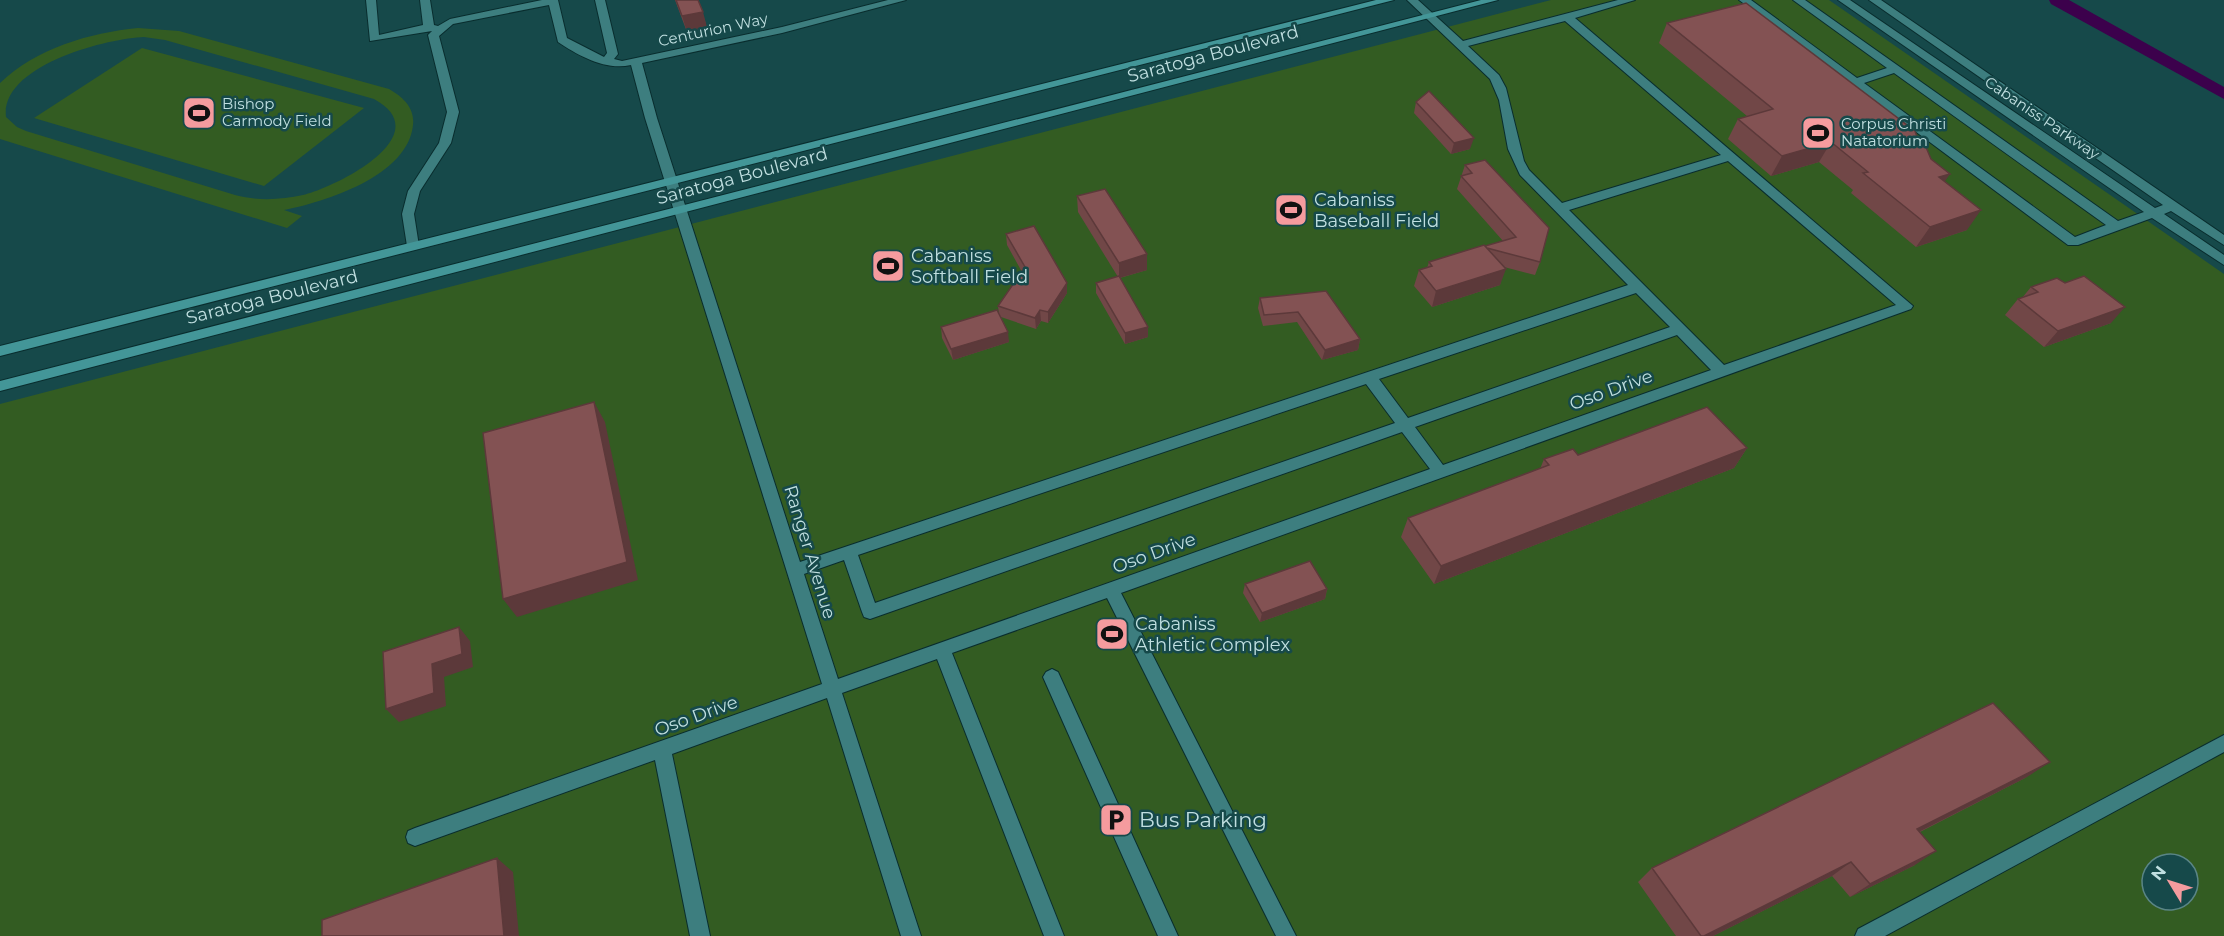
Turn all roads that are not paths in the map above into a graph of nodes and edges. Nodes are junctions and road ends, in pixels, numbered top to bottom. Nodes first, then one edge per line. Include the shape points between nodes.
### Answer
1 (370, 0) edge
2 (425, 0) edge
3 (600, 0) edge
4 (901, 0) edge
5 (1389, 0) edge
6 (1412, 0) edge
7 (1493, 0) edge
8 (1630, 0) edge
9 (1744, 0) edge
10 (1798, 0) edge
11 (1843, 0) edge
12 (1874, 0) edge
13 (553, 1) edge
14 (1430, 16) junction
15 (1567, 17) junction
16 (434, 28) junction
17 (1461, 45) junction
18 (606, 61) junction
19 (636, 62) junction
20 (1896, 69) junction
21 (1855, 81) junction
22 (1730, 156) junction
23 (672, 180) junction
24 (2172, 206) junction
25 (1560, 208) junction
26 (682, 210) junction
27 (2153, 213) junction
28 (2116, 226) junction
29 (2224, 241) edge
30 (413, 246) junction
31 (2224, 261) edge
32 (1638, 287) junction
33 (1680, 329) junction
34 (0, 351) edge
35 (1721, 371) junction
36 (1369, 377) junction
37 (0, 386) edge
38 (1405, 425) junction
39 (1440, 472) junction
40 (849, 552) junction
41 (795, 570) junction
42 (1111, 589) junction
43 (942, 649) junction
44 (1052, 677) dead end
45 (832, 688) junction
46 (2224, 743) edge
47 (662, 748) junction
48 (415, 837) dead end
49 (700, 936) edge
50 (910, 936) edge
51 (1054, 936) edge
52 (1168, 936) edge
53 (1286, 936) edge
54 (1864, 936) edge

1 - 16 street via 374,39
2 - 16 street
3 - 18 street via 613,54
4 - 19 street, Centurion Way
5 - 23 main road, Saratoga Boulevard
6 - 14 street
7 - 14 main road, Saratoga Boulevard
8 - 15 street
9 - 21 street
10 - 20 street
11 - 27 street, Cabaniss Parkway
12 - 24 street, Cabaniss Parkway
13 - 16 street
13 - 18 street, Centurion Way via 562,40 578,51
14 - 17 street
14 - 26 main road, Saratoga Boulevard
15 - 17 street
15 - 22 street
16 - 30 street via 453,112 445,143 414,191 408,214
17 - 25 street via 1499,83 1520,166
18 - 19 street, Centurion Way
19 - 23 street
20 - 21 street
20 - 28 street
21 - 28 street via 2073,242
22 - 25 street
22 - 35 street, Oso Drive via 1906,306
23 - 26 street, Ranger Avenue
23 - 30 main road, Saratoga Boulevard
24 - 27 street
24 - 29 street, Cabaniss Parkway
25 - 32 street
26 - 37 main road, Saratoga Boulevard
26 - 41 street, Ranger Avenue
27 - 28 street
27 - 31 street, Cabaniss Parkway
30 - 34 main road, Saratoga Boulevard
32 - 33 street
32 - 36 street
33 - 35 street
33 - 38 street
35 - 39 street, Oso Drive
36 - 38 street
36 - 40 street
38 - 39 street
38 - 40 street via 870,612
39 - 42 street, Oso Drive
40 - 41 street
41 - 45 street, Ranger Avenue
42 - 43 street, Oso Drive
42 - 53 street
43 - 45 street, Oso Drive
43 - 51 street
44 - 52 street
45 - 47 street, Oso Drive
45 - 50 street, Ranger Avenue
46 - 54 street
47 - 48 street, Oso Drive
47 - 49 street

